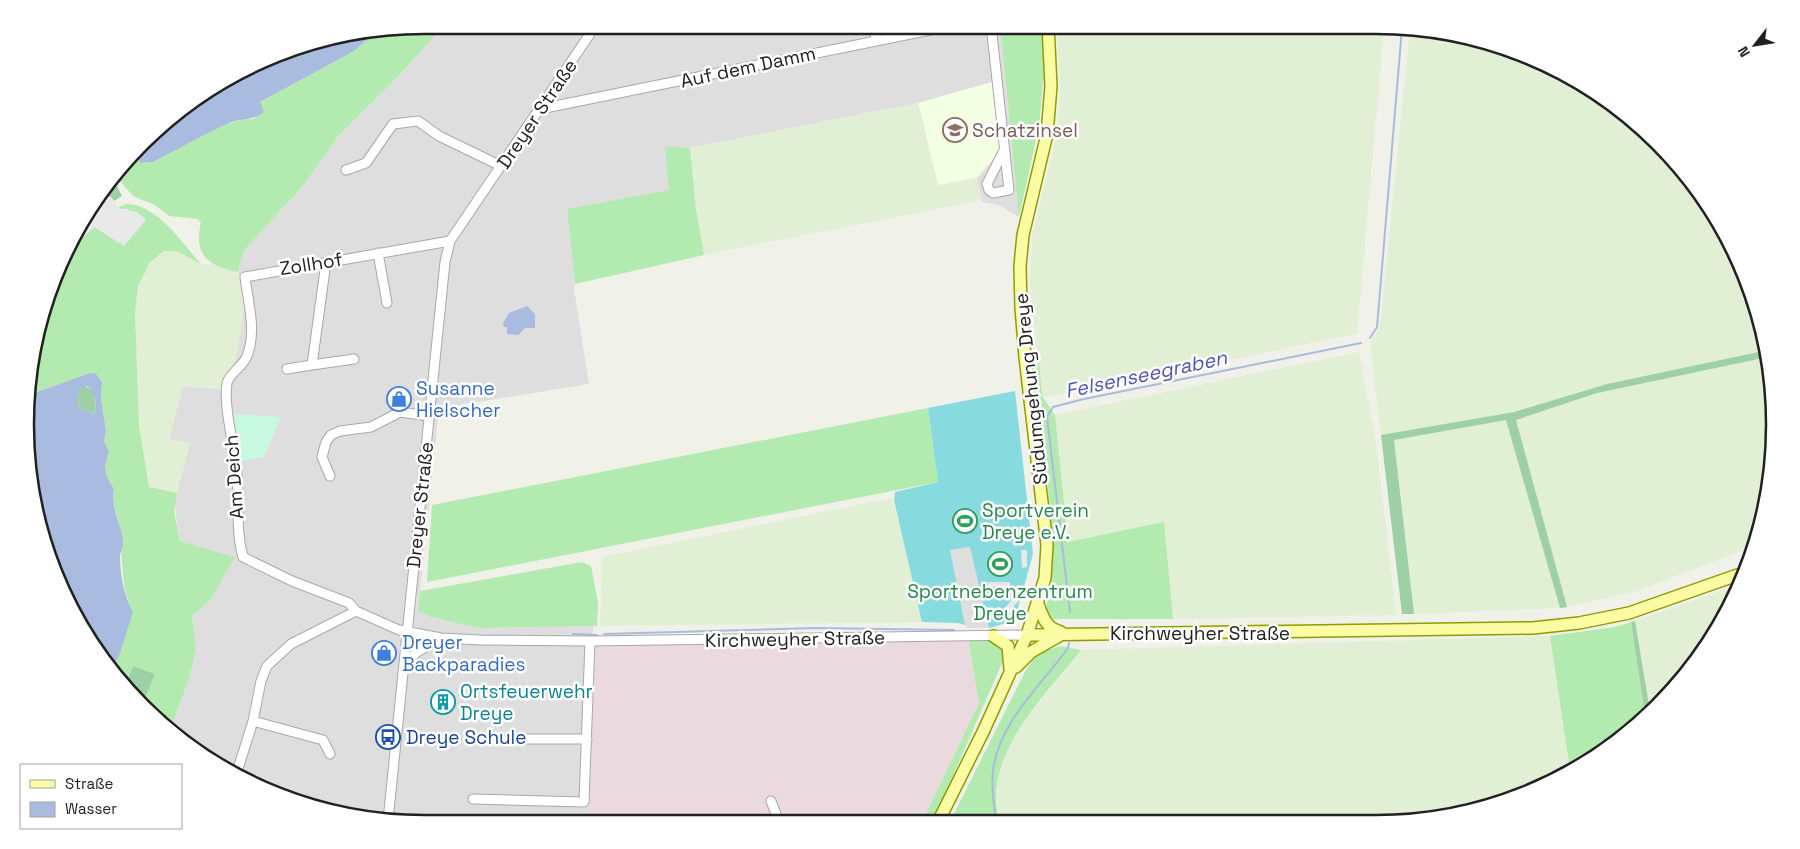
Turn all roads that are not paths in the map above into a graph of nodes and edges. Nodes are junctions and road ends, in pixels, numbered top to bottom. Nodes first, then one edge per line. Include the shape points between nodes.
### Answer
1 (590, 34) edge
2 (875, 34) edge
3 (904, 34) edge
4 (992, 34) edge
5 (1048, 34) edge
6 (876, 39) junction
7 (540, 109) junction
8 (1004, 152) dead end
9 (501, 166) junction
10 (346, 170) dead end
11 (450, 241) junction
12 (378, 253) junction
13 (326, 262) junction
14 (245, 277) joint
15 (387, 304) dead end
16 (354, 358) dead end
17 (312, 365) junction
18 (287, 369) dead end
19 (429, 416) junction
20 (330, 476) dead end
21 (1736, 575) edge
22 (1038, 604) junction
23 (356, 611) junction
24 (407, 632) junction
25 (1066, 633) junction
26 (1027, 635) junction
27 (993, 636) junction
28 (440, 638) junction
29 (590, 641) junction
30 (404, 665) junction
31 (1009, 674) junction
32 (253, 721) junction
33 (515, 739) dead end
34 (587, 739) junction
35 (330, 754) dead end
36 (239, 768) edge
37 (473, 800) dead end
38 (771, 800) dead end
39 (389, 813) edge
40 (776, 815) edge
41 (942, 815) edge

1 - 7 street, Dreyer Straße
2 - 6 street
3 - 6 street, Auf dem Damm
4 - 8 street
5 - 22 main road, Südumgehung Dreye via 1051,86 1047,134 1023,235 1020,266 1023,332 1047,545 1045,578
6 - 7 street, Auf dem Damm
7 - 9 street, Dreyer Straße
9 - 10 street via 439,136 418,121 392,124 366,163
9 - 11 street, Dreyer Straße
11 - 12 street, Zollhof
11 - 19 street, Dreyer Straße
12 - 13 street, Zollhof
12 - 15 street
13 - 14 street, Zollhof
13 - 17 street
14 - 23 street, Am Deich via 252,322 250,346 243,364 229,378 227,398 238,476 238,542 243,557 349,602
16 - 17 street
17 - 18 street
19 - 20 street via 400,412 371,427 331,435 322,457
19 - 24 street, Dreyer Straße
21 - 25 main road, Kirchweyher Straße via 1629,613 1557,626 1494,630
22 - 25 main road via 1045,623 1053,630
22 - 26 main road, Südumgehung Dreye
23 - 24 street, Am Deich
23 - 32 street via 291,644 267,666
24 - 28 street, Kirchweyher Straße
24 - 30 street, Dreyer Straße
25 - 26 main road, Kirchweyher Straße
25 - 31 main road via 1031,652
26 - 27 street, Kirchweyher Straße
26 - 31 main road, Südumgehung Dreye
27 - 29 street, Kirchweyher Straße
27 - 31 main road via 1008,646
28 - 29 street, Kirchweyher Straße
28 - 30 street via 417,652
29 - 34 street
30 - 39 street, Dreyer Straße
31 - 41 main road, Südumgehung Dreye
32 - 35 street via 323,740
32 - 36 street
33 - 34 street
34 - 37 street via 584,802
38 - 40 street

